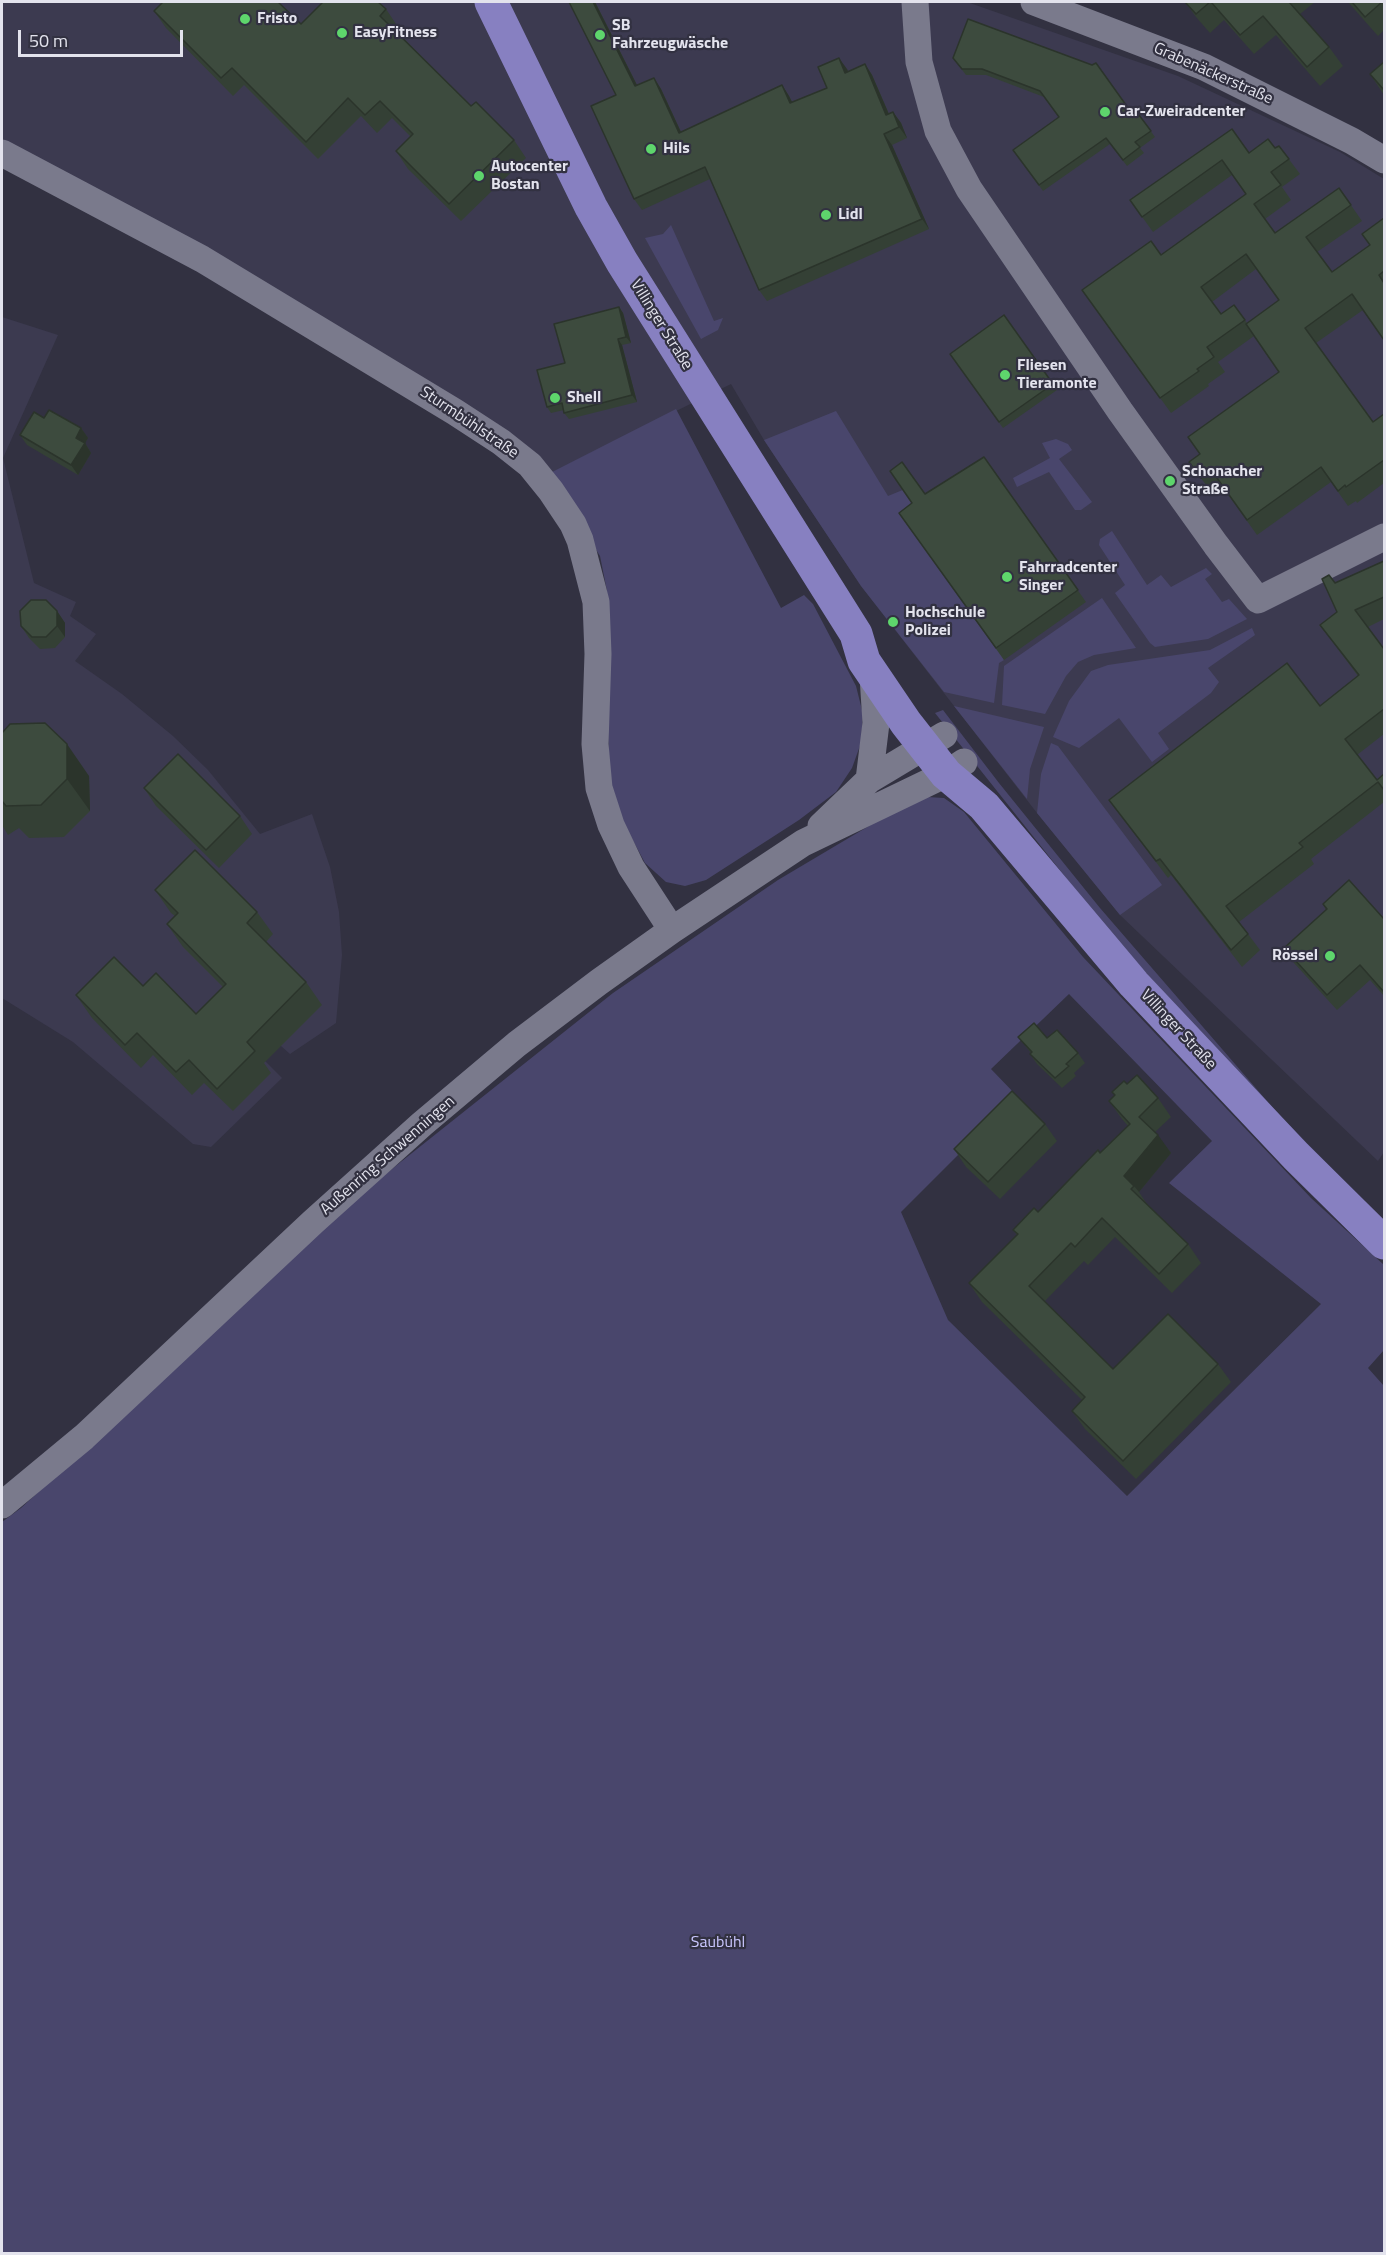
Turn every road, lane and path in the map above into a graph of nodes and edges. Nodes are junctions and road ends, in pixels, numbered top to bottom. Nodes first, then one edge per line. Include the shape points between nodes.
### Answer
1 (491, 2) edge
2 (915, 2) edge
3 (1034, 2) edge
4 (2, 153) edge
5 (1384, 160) edge
6 (1384, 537) edge
7 (856, 634) junction
8 (873, 676) junction
9 (934, 741) junction
10 (955, 768) junction
11 (869, 780) junction
12 (803, 843) junction
13 (672, 930) junction
14 (1384, 1243) edge
15 (2, 1505) edge

1 - 7 main road, Villinger Straße via 622,262
2 - 6 street via 919,62 938,131 969,189 1120,411 1258,600
3 - 5 street, Grabenäckerstraße via 1204,67
4 - 13 street, Sturmbühlstraße via 202,259 455,412 530,465 573,524 596,602 595,744 599,788 631,867
7 - 8 main road, Villinger Straße via 864,662
7 - 9 main road, Villinger Straße via 879,650
8 - 9 main road, Villinger Straße
8 - 11 street via 876,723
9 - 10 main road, Villinger Straße
9 - 11 street, Außenring Schwenningen
10 - 12 street, Außenring Schwenningen
10 - 14 main road, Villinger Straße via 1134,984
11 - 12 street, Außenring Schwenningen
12 - 13 street, Außenring Schwenningen
13 - 15 street, Außenring Schwenningen via 517,1044 422,1124 84,1437

